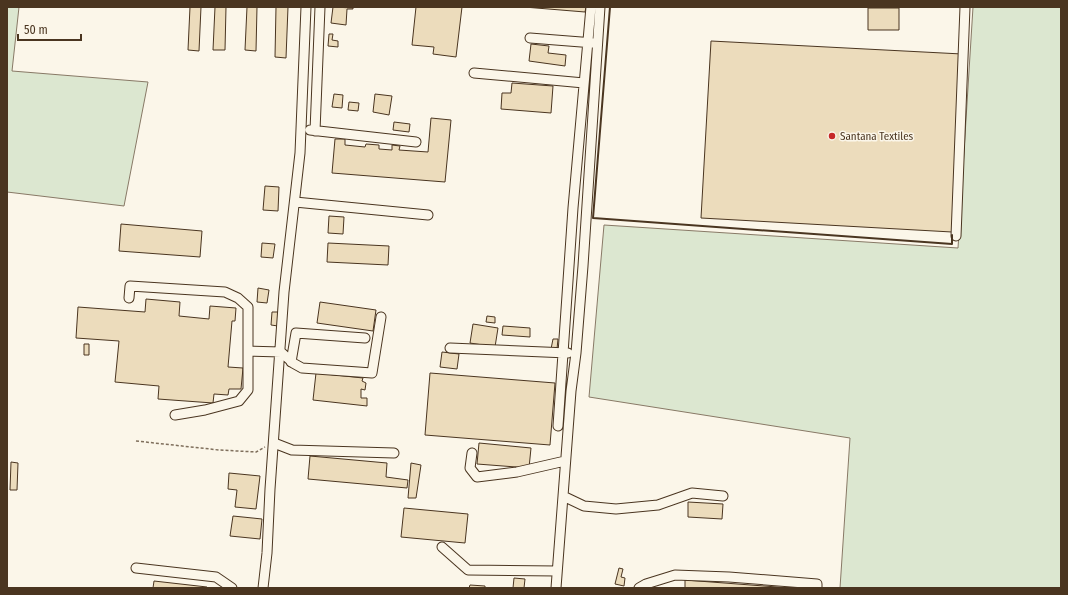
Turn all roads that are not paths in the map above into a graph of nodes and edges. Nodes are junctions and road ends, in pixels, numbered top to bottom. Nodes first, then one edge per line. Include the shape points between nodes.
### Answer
1 (306, 7) edge
2 (320, 7) edge
3 (591, 7) edge
4 (600, 7) edge
5 (965, 7) edge
6 (530, 38) dead end
7 (593, 43) junction
8 (474, 73) dead end
9 (584, 83) junction
10 (301, 129) junction
11 (315, 131) junction
12 (416, 142) dead end
13 (295, 202) junction
14 (428, 215) dead end
15 (956, 236) dead end
16 (129, 298) dead end
17 (381, 317) dead end
18 (365, 338) dead end
19 (450, 348) dead end
20 (248, 351) junction
21 (281, 352) junction
22 (563, 353) junction
23 (576, 353) junction
24 (291, 362) junction
25 (175, 415) dead end
26 (558, 426) dead end
27 (274, 443) junction
28 (394, 453) dead end
29 (472, 453) dead end
30 (565, 461) junction
31 (562, 496) junction
32 (723, 496) dead end
33 (442, 547) dead end
34 (136, 568) dead end
35 (557, 571) junction
36 (232, 588) edge
37 (263, 588) edge
38 (556, 588) edge
39 (639, 588) edge
40 (817, 588) edge

1 - 10 street
2 - 11 street
3 - 7 street
4 - 7 street
5 - 15 street
6 - 7 street
7 - 9 street
7 - 23 street via 590,176
8 - 9 street
9 - 22 street
10 - 11 street
10 - 13 street
11 - 12 street
13 - 14 street
13 - 21 street via 284,292
16 - 20 street via 130,286 225,292 238,298 248,307
17 - 24 street via 372,373 302,368
18 - 24 street via 296,333
19 - 22 street
20 - 21 street
20 - 25 street via 248,390 239,401
21 - 24 street
21 - 27 street
22 - 23 street
22 - 26 street
23 - 30 street
27 - 28 street via 292,450
27 - 37 street
29 - 30 street via 470,468 477,477 517,472
30 - 31 street
31 - 32 street via 584,506 616,509 658,505 692,493
31 - 35 street
33 - 35 street via 468,570
34 - 36 street via 216,577
35 - 38 street
39 - 40 street via 675,575 817,584

